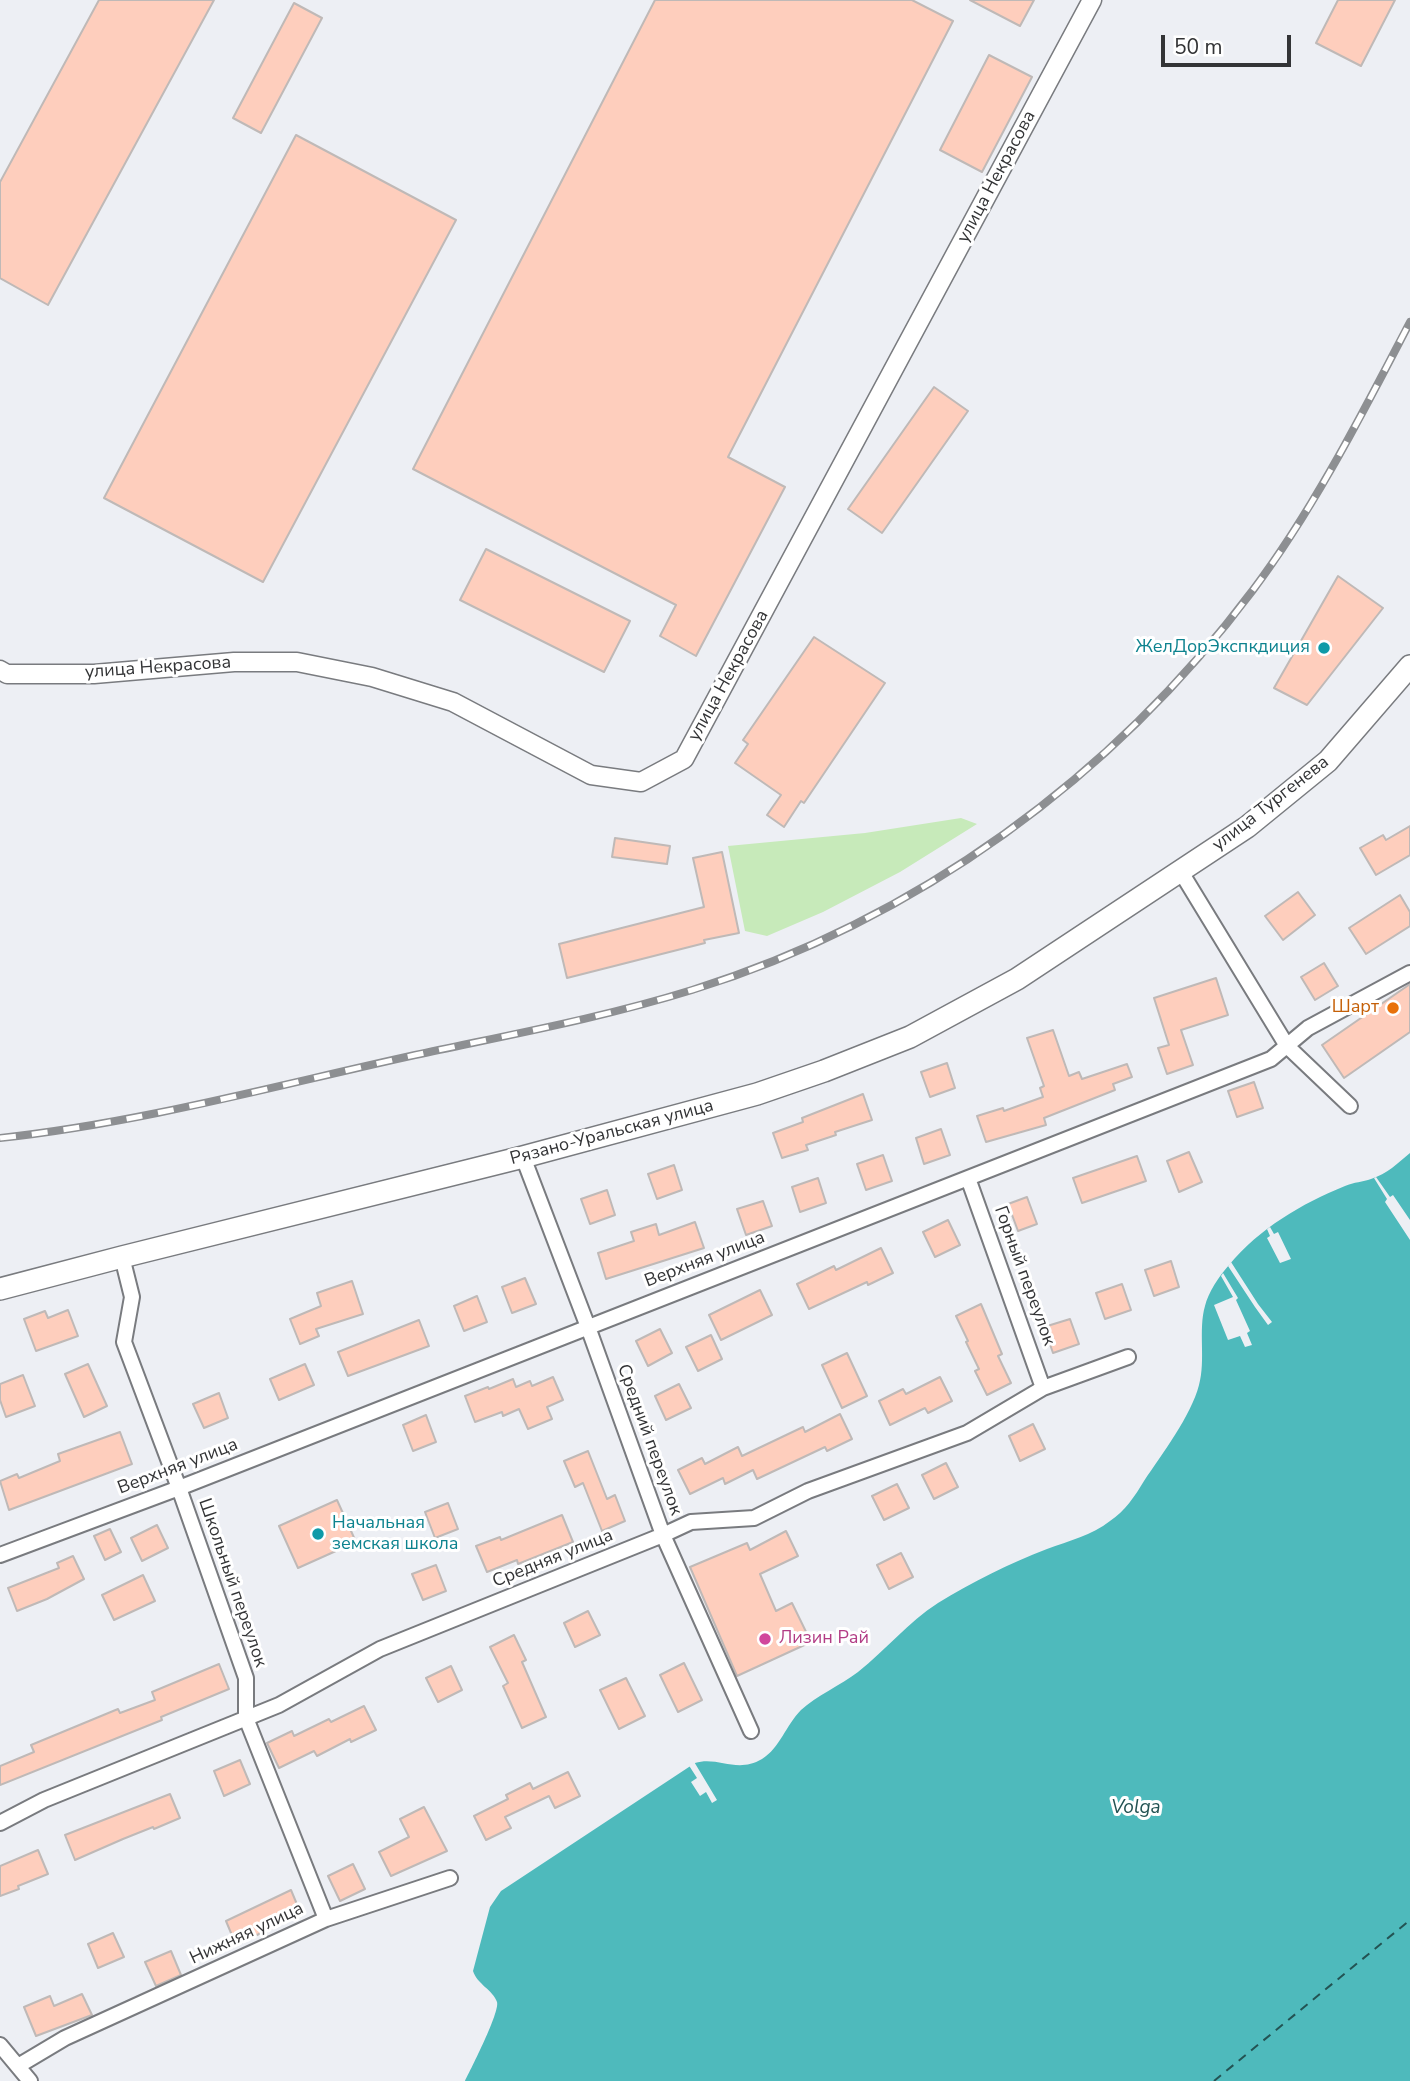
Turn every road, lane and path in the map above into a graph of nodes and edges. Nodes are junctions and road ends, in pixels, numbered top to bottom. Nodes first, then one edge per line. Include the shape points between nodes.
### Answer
1 (1092, 0) edge
2 (1410, 666) edge
3 (0, 670) edge
4 (1181, 872) junction
5 (1410, 973) edge
6 (1287, 1046) junction
7 (1350, 1106) dead end
8 (523, 1157) junction
9 (968, 1178) junction
10 (122, 1256) junction
11 (0, 1289) edge
12 (588, 1327) junction
13 (1128, 1357) dead end
14 (1043, 1388) junction
15 (179, 1488) junction
16 (663, 1535) junction
17 (0, 1555) edge
18 (246, 1718) junction
19 (751, 1731) dead end
20 (0, 1823) edge
21 (450, 1878) dead end
22 (326, 1919) junction
23 (0, 2045) edge
24 (19, 2066) junction
25 (30, 2081) edge

1 - 3 street, улица Некрасова via 684,759 641,782 591,775 453,702 372,677 297,662 234,662 94,674 8,674
2 - 4 main road, улица Тургенева via 1328,761 1247,827
4 - 6 street
4 - 8 main road, Рязано-Уральская улица via 1017,979 910,1037 757,1094
5 - 6 street, Верхняя улица via 1308,1028
6 - 7 street
6 - 9 street, Верхняя улица via 1271,1059
8 - 10 main road, Рязано-Уральская улица
8 - 12 street, Средний переулок
9 - 12 street, Верхняя улица
9 - 14 street, Горный переулок
10 - 11 main road, Рязано-Уральская улица
10 - 15 street, Школьный переулок via 132,1297 124,1342
12 - 15 street, Верхняя улица
12 - 16 street, Средний переулок
13 - 14 street, Средняя улица
14 - 16 street, Средняя улица via 967,1433 808,1491 754,1518 691,1521
15 - 17 street, Верхняя улица
15 - 18 street, Школьный переулок via 246,1678
16 - 18 street, Средняя улица via 380,1649 279,1705
16 - 19 street, Средний переулок
18 - 20 street, Средняя улица via 44,1800
18 - 22 street, Школьный переулок
21 - 22 street, Нижняя улица
22 - 24 street, Нижняя улица via 65,2038
23 - 24 street
24 - 25 street

